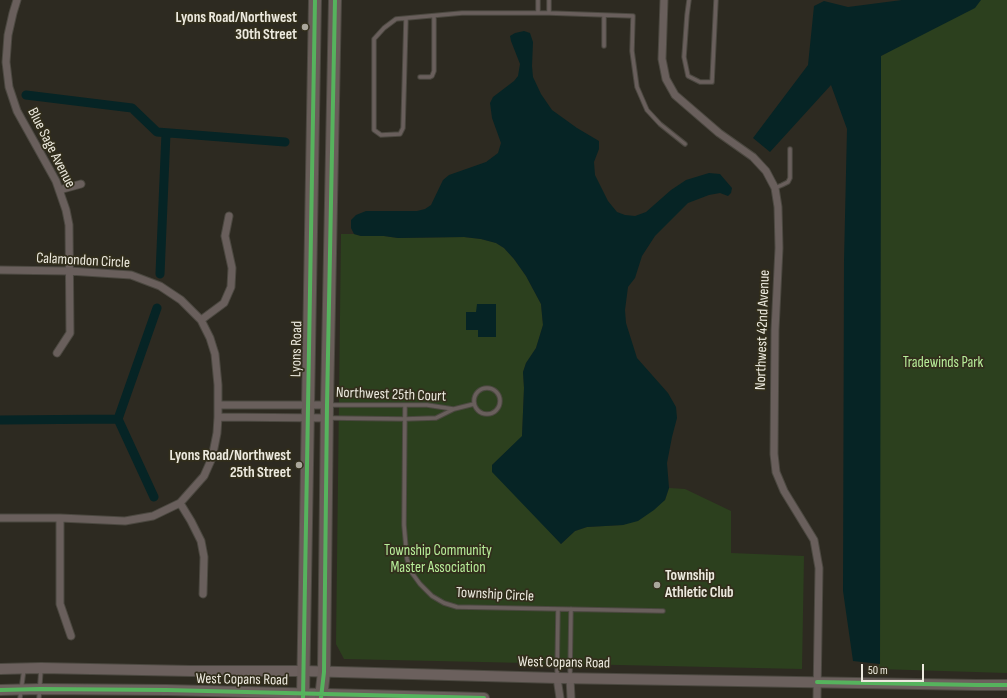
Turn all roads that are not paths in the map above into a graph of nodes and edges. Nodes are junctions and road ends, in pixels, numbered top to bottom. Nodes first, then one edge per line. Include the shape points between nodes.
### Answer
1 (17, 0) edge
2 (315, 0) edge
3 (335, 0) edge
4 (538, 0) edge
5 (549, 0) edge
6 (664, 0) edge
7 (689, 0) edge
8 (716, 0) edge
9 (538, 13) junction
10 (549, 13) junction
11 (604, 15) junction
12 (434, 16) junction
13 (406, 19) junction
14 (604, 46) dead end
15 (420, 77) dead end
16 (686, 144) dead end
17 (790, 150) dead end
18 (81, 184) dead end
19 (775, 188) junction
20 (59, 190) junction
21 (229, 216) dead end
22 (0, 270) edge
23 (69, 271) junction
24 (202, 320) junction
25 (57, 353) dead end
26 (218, 404) junction
27 (474, 404) junction
28 (308, 405) junction
29 (327, 405) junction
30 (405, 405) junction
31 (454, 409) junction
32 (218, 417) junction
33 (308, 418) junction
34 (327, 418) junction
35 (405, 419) junction
36 (180, 503) junction
37 (0, 518) edge
38 (60, 518) junction
39 (203, 594) dead end
40 (558, 609) junction
41 (570, 609) junction
42 (663, 611) dead end
43 (71, 636) dead end
44 (24, 668) junction
45 (41, 668) junction
46 (0, 669) edge
47 (302, 671) junction
48 (324, 672) junction
49 (558, 678) junction
50 (570, 678) junction
51 (817, 682) junction
52 (1007, 685) edge
53 (0, 690) edge
54 (40, 693) edge
55 (21, 694) edge
56 (303, 696) edge
57 (321, 696) edge
58 (484, 698) edge
59 (560, 698) edge
60 (571, 698) edge
61 (817, 698) edge

1 - 20 street, Blue Sage Avenue via 8,35 6,62 9,87 17,111
2 - 28 main road, Lyons Road
3 - 29 main road, Lyons Road
4 - 9 lane
5 - 10 lane
6 - 19 street, Northwest 42nd Avenue via 662,59 666,79 675,95 719,133 753,157 766,171
7 - 8 lane via 684,57 688,76 700,82 712,82
9 - 10 lane
9 - 12 lane via 462,13
10 - 11 lane
11 - 14 lane
11 - 16 lane via 633,16 632,52 637,87 647,110 660,124
12 - 13 lane
12 - 15 lane via 434,71 430,77
13 - 13 lane via 396,19 374,39 374,130 381,134 400,134 403,128
17 - 19 lane via 790,178 788,182
18 - 20 street
19 - 51 street, Northwest 42nd Avenue via 779,248 775,330 774,454 776,472 784,491 814,540 819,568
20 - 23 street, Blue Sage Avenue via 69,225
21 - 24 street via 225,236 232,268 231,287 224,303
22 - 23 street, Calamondon Circle
23 - 24 street, Calamondon Circle via 131,275 160,286 181,300
23 - 25 street, Blue Sage Avenue via 70,333
24 - 26 street, Calamondon Circle via 215,354
26 - 28 street
26 - 32 street, Calamondon Circle
27 - 27 lane via 480,412 490,413 498,407 500,397 493,389 483,388 475,394
27 - 31 lane, Northwest 25th Court
28 - 29 street
28 - 33 main road, Lyons Road
29 - 30 lane, Northwest 25th Court
29 - 34 main road, Lyons Road
30 - 31 lane, Northwest 25th Court
30 - 35 lane, Township Circle
31 - 35 lane, Northwest 25th Court via 436,418
32 - 33 street
32 - 36 street, Calamondon Circle via 212,458 204,476
33 - 34 street
33 - 47 main road, Lyons Road
34 - 35 lane, Northwest 25th Court
34 - 48 main road, Lyons Road
35 - 40 lane, Township Circle via 404,542 412,573 420,584 432,596 458,607
36 - 38 street, Calamondon Circle via 153,516 125,521
36 - 39 street via 201,541 204,557
37 - 38 street, Calamondon Circle
38 - 43 street via 60,604
40 - 41 lane, Township Circle
40 - 49 lane
41 - 42 lane, Township Circle
41 - 50 lane
44 - 45 main road, West Copans Road
44 - 46 main road, West Copans Road
44 - 55 lane
45 - 47 main road, West Copans Road
45 - 54 lane
47 - 48 main road, West Copans Road
47 - 56 main road, Lyons Road
48 - 49 main road, West Copans Road
48 - 57 main road, Lyons Road
49 - 50 main road, West Copans Road
49 - 59 street
50 - 51 main road, West Copans Road
50 - 60 street
51 - 52 main road, West Copans Road
51 - 61 street, Northwest 42nd Avenue
53 - 55 main road, West Copans Road
54 - 55 main road, West Copans Road
54 - 56 main road, West Copans Road
56 - 57 main road, West Copans Road
57 - 58 main road, West Copans Road

